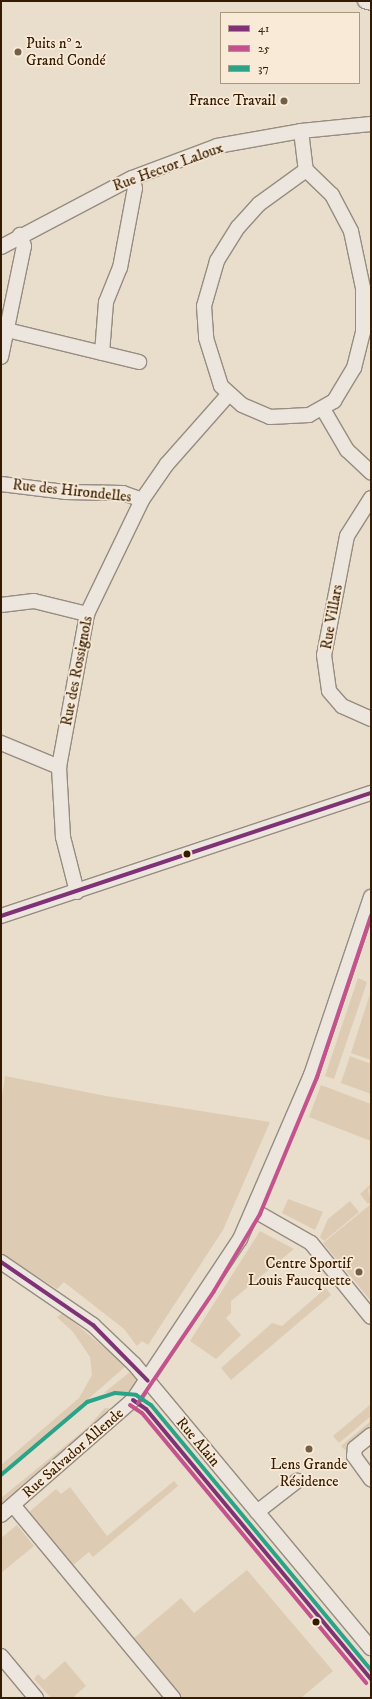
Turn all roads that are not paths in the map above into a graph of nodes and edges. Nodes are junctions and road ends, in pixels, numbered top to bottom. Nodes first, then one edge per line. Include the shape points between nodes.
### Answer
1 (365, 1) edge
2 (371, 3) edge
3 (371, 124) edge
4 (301, 131) junction
5 (306, 170) junction
6 (132, 178) junction
7 (20, 235) junction
8 (1, 247) edge
9 (7, 330) junction
10 (102, 353) junction
11 (1, 357) edge
12 (139, 362) dead end
13 (228, 395) junction
14 (323, 409) junction
15 (371, 472) edge
16 (1, 484) edge
17 (371, 498) edge
18 (142, 500) junction
19 (1, 605) edge
20 (87, 614) junction
21 (371, 719) edge
22 (1, 743) edge
23 (59, 767) junction
24 (371, 793) edge
25 (77, 892) junction
26 (371, 897) edge
27 (1, 916) edge
28 (255, 1211) junction
29 (1, 1262) edge
30 (371, 1317) edge
31 (148, 1381) junction
32 (371, 1434) edge
33 (371, 1479) edge
34 (297, 1481) dead end
35 (13, 1505) junction
36 (257, 1512) junction
37 (1, 1515) edge
38 (371, 1648) edge
39 (1, 1656) edge
40 (36, 1698) edge
41 (173, 1698) edge

1 - 2 street
3 - 4 street, Rue Hector Laloux
4 - 5 street
4 - 6 street, Rue Hector Laloux via 217,146
5 - 13 street via 248,214 226,244 209,282 204,306 206,338 215,374
5 - 14 street via 332,195 343,213 357,249 363,288 363,332 354,368 334,401
6 - 7 street, Rue Hector Laloux
6 - 10 street via 135,188 120,268 106,302
7 - 8 street, Rue Hector Laloux
7 - 9 street via 24,246
9 - 10 street
9 - 11 street
10 - 12 street
13 - 14 street via 270,417 294,417
13 - 18 street, Rue des Rossignols via 167,464
14 - 15 street via 347,450
16 - 18 street, Rue des Hirondelles via 65,492 123,493
17 - 21 street, Rue Villars via 347,536 324,655 329,691 342,706
18 - 20 street, Rue des Rossignols
19 - 20 street via 34,602
20 - 23 street, Rue des Rossignols
22 - 23 street
23 - 25 street, Rue des Rossignols via 63,837
24 - 25 street
25 - 27 street
26 - 28 street, Rue Salvador Allende via 310,1075
28 - 30 street via 311,1243
28 - 31 street, Rue Salvador Allende via 210,1288 167,1348
29 - 31 street, Rue Alain via 93,1325
31 - 35 street, Rue Salvador Allende via 133,1400 87,1443
31 - 36 street, Rue Alain
32 - 33 street via 354,1452 355,1459
34 - 36 street
35 - 37 street, Rue Salvador Allende
35 - 41 street
36 - 38 street, Rue Alain
39 - 40 street

